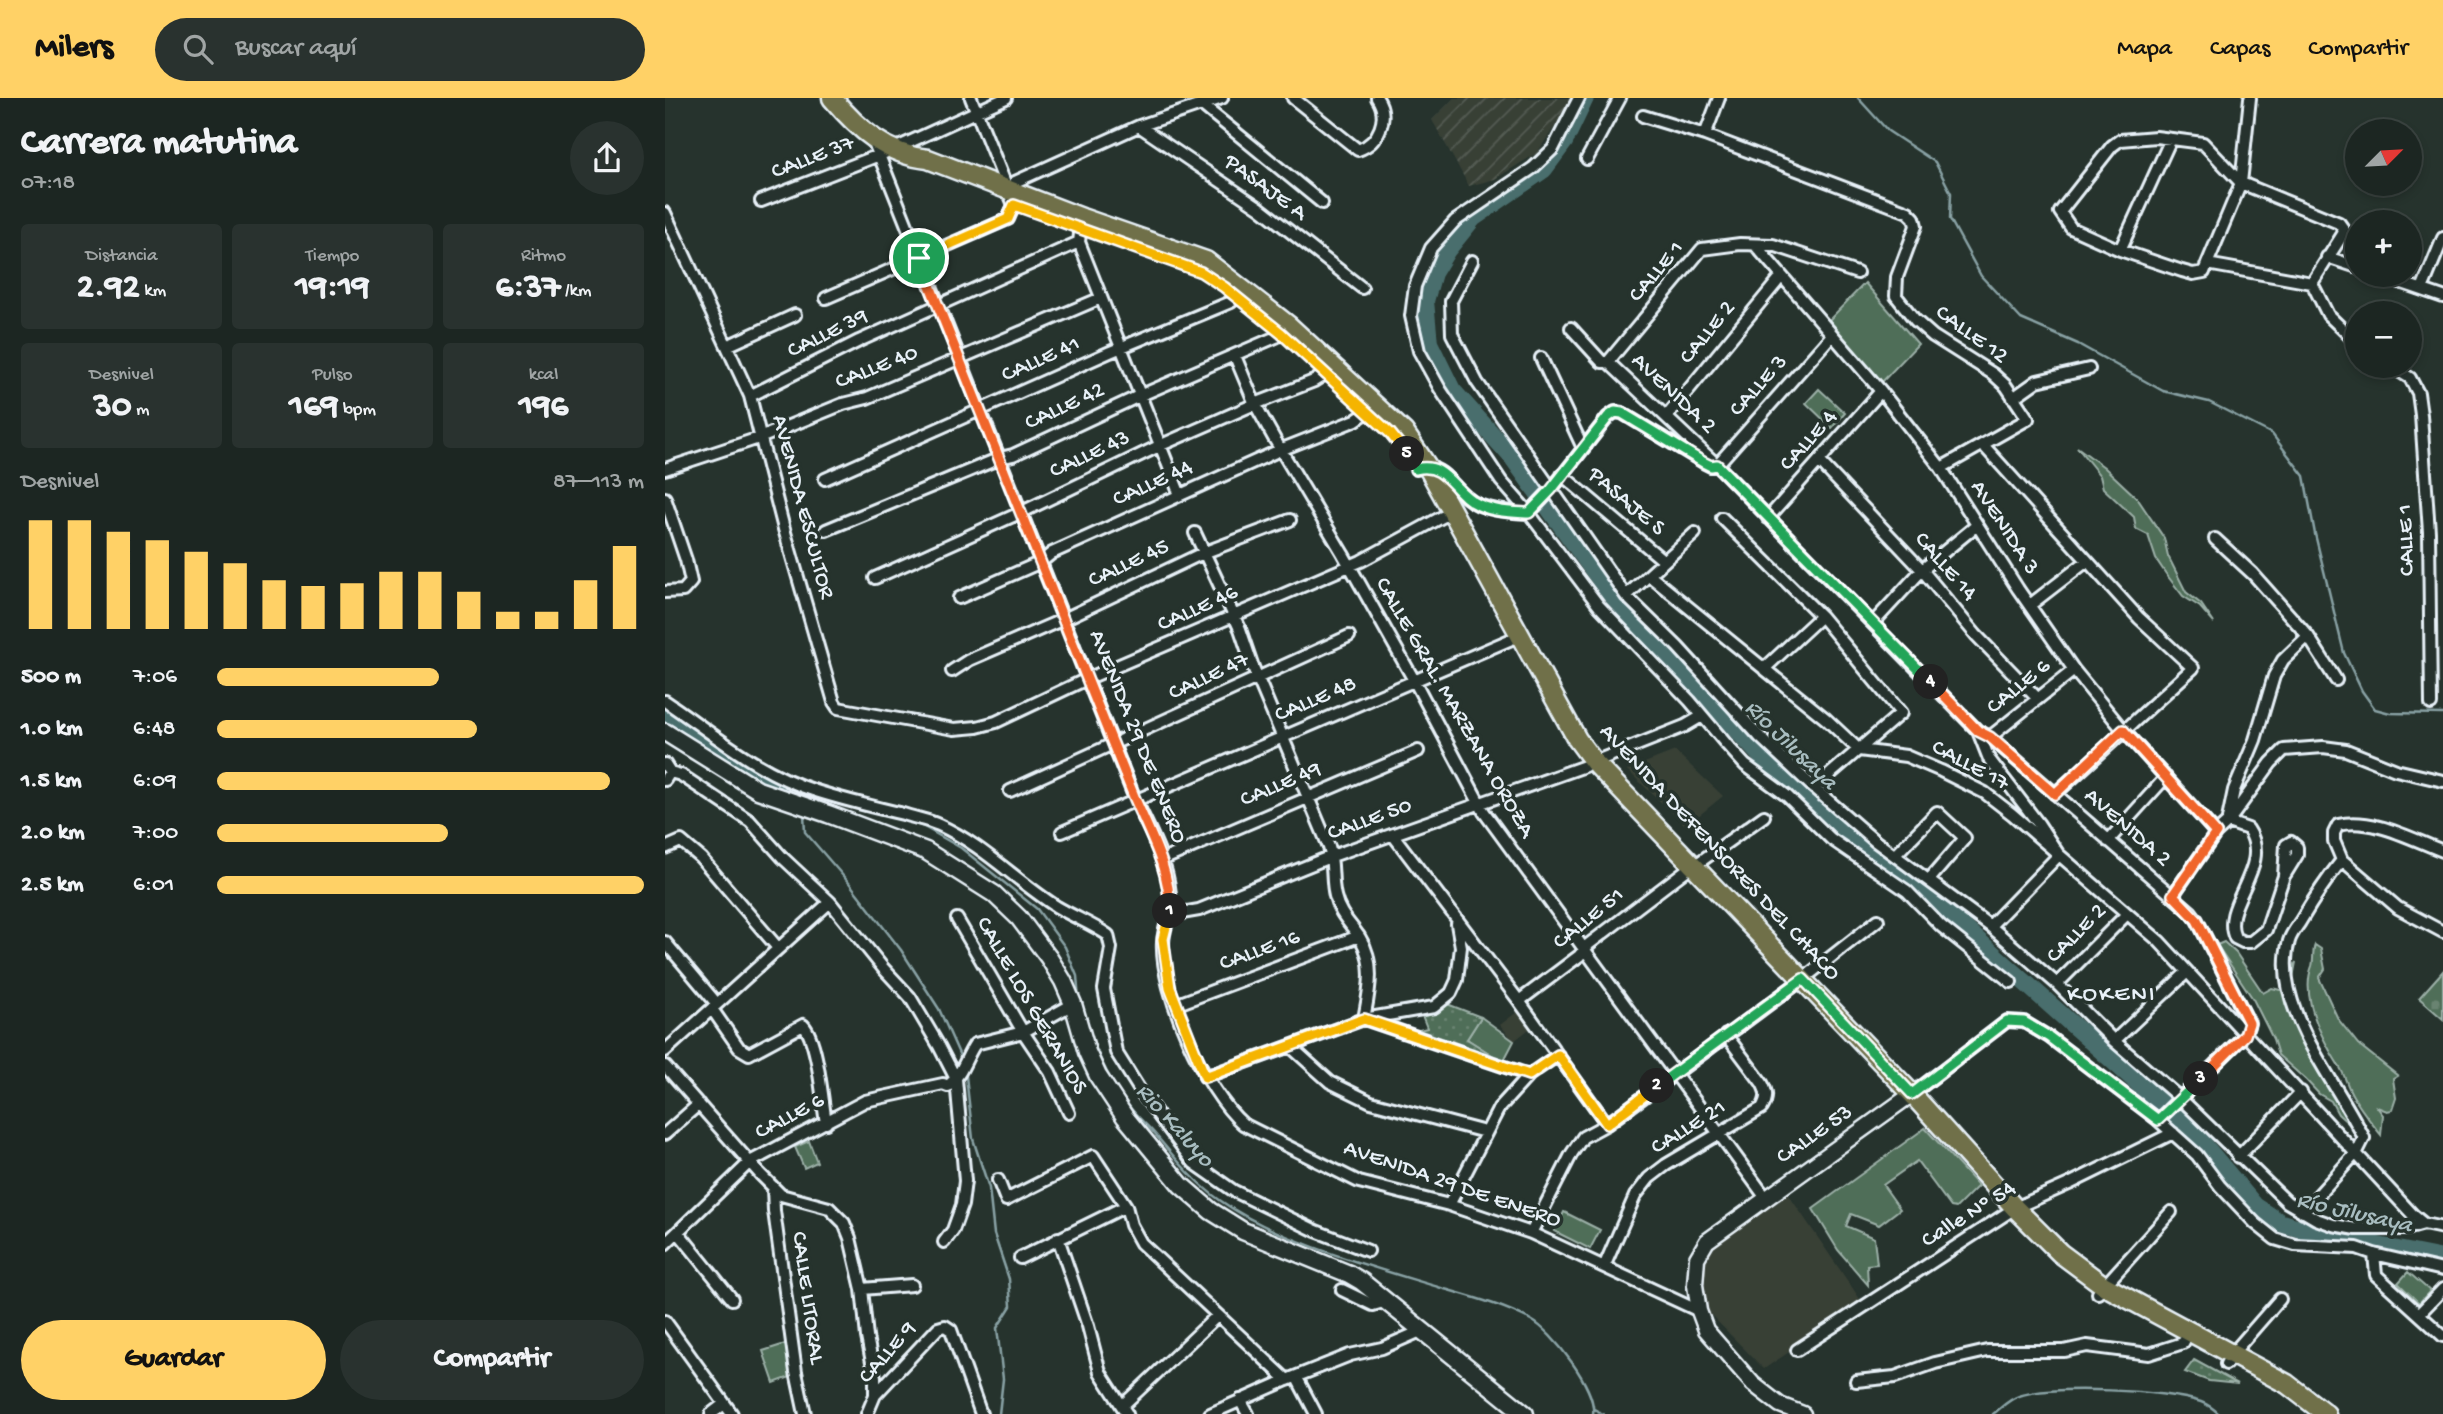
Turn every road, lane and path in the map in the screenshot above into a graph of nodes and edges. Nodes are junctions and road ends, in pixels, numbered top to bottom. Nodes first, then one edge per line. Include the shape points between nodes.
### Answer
1 (832, 98) edge
2 (971, 98) edge
3 (1006, 98) edge
4 (1222, 98) edge
5 (1293, 98) edge
6 (1377, 98) edge
7 (1579, 98) edge
8 (1620, 98) edge
9 (1719, 98) edge
10 (2250, 98) edge
11 (1202, 105) junction
12 (976, 111) junction
13 (1643, 116) dead end
14 (1139, 126) junction
15 (1705, 135) junction
16 (2170, 141) junction
17 (885, 153) junction
18 (1587, 159) dead end
19 (2241, 183) junction
20 (1012, 198) junction
21 (761, 201) dead end
22 (1322, 203) dead end
23 (665, 213) edge
24 (1081, 230) junction
25 (2443, 237) edge
26 (1756, 246) junction
27 (2120, 250) junction
28 (2327, 257) junction
29 (919, 258) junction
30 (1472, 261) dead end
31 (2345, 263) edge
32 (2207, 264) junction
33 (1857, 273) dead end
34 (1781, 277) junction
35 (2312, 283) junction
36 (2416, 287) edge
37 (1362, 288) dead end
38 (2422, 289) junction
39 (1239, 293) junction
40 (2443, 297) edge
41 (826, 298) dead end
42 (1101, 298) junction
43 (938, 305) junction
44 (795, 314) dead end
45 (1571, 328) dead end
46 (1284, 329) junction
47 (2345, 331) edge
48 (1832, 335) junction
49 (727, 346) junction
50 (1121, 347) junction
51 (1235, 356) junction
52 (959, 358) junction
53 (1541, 358) dead end
54 (1608, 362) junction
55 (2089, 369) dead end
56 (1328, 370) junction
57 (2410, 378) edge
58 (1881, 391) junction
59 (750, 396) junction
60 (1139, 396) junction
61 (2014, 398) junction
62 (1255, 404) junction
63 (1369, 409) junction
64 (981, 411) junction
65 (1667, 416) junction
66 (762, 437) junction
67 (1983, 445) junction
68 (1159, 446) junction
69 (1583, 448) junction
70 (1280, 450) junction
71 (1000, 458) junction
72 (1820, 462) junction
73 (1717, 465) junction
74 (1421, 467) junction
75 (665, 468) edge
76 (1941, 468) junction
77 (1562, 475) junction
78 (825, 480) dead end
79 (1180, 495) junction
80 (1545, 497) junction
81 (665, 498) edge
82 (1022, 512) junction
83 (1529, 513) junction
84 (1447, 515) junction
85 (1768, 518) junction
86 (1722, 519) dead end
87 (1290, 520) dead end
88 (1977, 525) junction
89 (826, 530) dead end
90 (2429, 532) junction
91 (1195, 533) dead end
92 (1695, 533) dead end
93 (2443, 535) edge
94 (2215, 539) dead end
95 (1203, 553) junction
96 (1664, 561) junction
97 (2087, 561) junction
98 (1041, 562) junction
99 (1350, 566) junction
100 (1922, 570) junction
101 (1650, 576) junction
102 (875, 578) dead end
103 (665, 592) edge
104 (1626, 596) junction
105 (959, 598) dead end
106 (2031, 605) junction
107 (1234, 616) junction
108 (1821, 616) junction
109 (1064, 619) junction
110 (1873, 623) junction
111 (1349, 636) dead end
112 (2308, 636) junction
113 (1516, 637) junction
114 (1764, 669) junction
115 (2074, 670) junction
116 (952, 671) dead end
117 (1258, 677) junction
118 (1089, 678) junction
119 (2336, 680) dead end
120 (1415, 682) junction
121 (2038, 699) junction
122 (665, 701) edge
123 (2431, 704) dead end
124 (1702, 716) junction
125 (954, 729) joint
126 (2123, 730) junction
127 (1978, 731) junction
128 (665, 732) edge
129 (1283, 736) junction
130 (1990, 737) junction
131 (1115, 742) junction
132 (1859, 750) junction
133 (1418, 751) dead end
134 (1589, 764) junction
135 (667, 772) edge
136 (2166, 776) junction
137 (2443, 781) edge
138 (1814, 788) junction
139 (1010, 791) dead end
140 (2055, 794) junction
141 (1308, 796) junction
142 (1135, 799) junction
143 (1480, 803) junction
144 (1764, 816) dead end
145 (2228, 822) junction
146 (1062, 832) dead end
147 (2216, 833) junction
148 (1393, 835) junction
149 (2108, 841) junction
150 (665, 848) edge
151 (2443, 851) edge
152 (1895, 855) junction
153 (2059, 855) junction
154 (1332, 856) junction
155 (1162, 860) junction
156 (2342, 860) junction
157 (1690, 868) junction
158 (2284, 876) dead end
159 (1929, 880) junction
160 (2173, 895) junction
161 (830, 902) junction
162 (2127, 914) junction
163 (1170, 915) junction
164 (957, 919) dead end
165 (1878, 920) dead end
166 (1457, 921) junction
167 (1990, 926) junction
168 (2443, 932) edge
169 (1359, 936) junction
170 (665, 942) edge
171 (778, 948) junction
172 (1584, 949) junction
173 (2187, 972) junction
174 (1799, 982) junction
175 (2011, 982) dead end
176 (2057, 984) junction
177 (1519, 1001) junction
178 (1073, 1004) junction
179 (1175, 1004) junction
180 (715, 1007) junction
181 (1364, 1019) junction
182 (1023, 1032) junction
183 (1726, 1035) junction
184 (2245, 1035) junction
185 (2114, 1041) junction
186 (1290, 1046) junction
187 (665, 1051) edge
188 (1558, 1055) junction
189 (665, 1066) edge
190 (1675, 1072) junction
191 (1529, 1075) junction
192 (958, 1077) junction
193 (1205, 1077) junction
194 (2301, 1092) junction
195 (1908, 1097) junction
196 (2178, 1101) junction
197 (699, 1104) junction
198 (1069, 1113) dead end
199 (2161, 1117) junction
200 (826, 1123) junction
201 (1607, 1124) junction
202 (1485, 1132) junction
203 (2173, 1133) junction
204 (665, 1134) edge
205 (1720, 1135) junction
206 (2357, 1152) junction
207 (2238, 1157) junction
208 (750, 1162) junction
209 (998, 1180) dead end
210 (773, 1188) junction
211 (1766, 1198) junction
212 (1126, 1206) junction
213 (1449, 1206) junction
214 (2010, 1210) junction
215 (2171, 1212) dead end
216 (2303, 1212) junction
217 (2424, 1224) junction
218 (2443, 1228) edge
219 (678, 1232) junction
220 (1531, 1233) junction
221 (1058, 1238) junction
222 (944, 1242) dead end
223 (665, 1244) edge
224 (1368, 1251) dead end
225 (2374, 1254) junction
226 (1020, 1258) dead end
227 (1604, 1267) junction
228 (2443, 1270) edge
229 (912, 1285) dead end
230 (862, 1289) junction
231 (2100, 1289) junction
232 (2443, 1289) edge
233 (1342, 1290) dead end
234 (732, 1299) dead end
235 (2280, 1300) dead end
236 (1387, 1301) junction
237 (1699, 1311) junction
238 (2419, 1314) junction
239 (1217, 1316) junction
240 (665, 1321) edge
241 (1423, 1330) junction
242 (2443, 1336) edge
243 (2186, 1337) junction
244 (1797, 1350) dead end
245 (2229, 1359) junction
246 (1292, 1379) junction
247 (1856, 1381) dead end
248 (875, 1395) junction
249 (1240, 1400) junction
250 (724, 1404) junction
251 (1125, 1410) edge
252 (711, 1414) edge
253 (732, 1414) edge
254 (805, 1414) edge
255 (867, 1414) edge
256 (981, 1414) edge
257 (1210, 1414) edge
258 (1248, 1414) edge
259 (1316, 1414) edge
260 (1525, 1414) edge
261 (1803, 1414) edge
262 (2309, 1414) edge
263 (2326, 1414) edge

1 - 17 main road
2 - 12 street
3 - 12 street, CALLE 37
4 - 11 street
5 - 6 street via 1358,150 1374,140 1383,123 1383,106
7 - 83 street via 1553,149 1455,221 1431,248 1415,286 1411,316 1419,351 1440,389 1501,481
8 - 18 street
9 - 15 street
10 - 19 street
11 - 14 street
11 - 22 street
12 - 17 street, CALLE 37
12 - 20 street
13 - 15 street
14 - 20 street via 1015,182
14 - 37 street, PASAJE A via 1261,208
15 - 61 street, CALLE 12 via 1908,212 1916,226 1895,283 1896,296 1933,336 1993,374
16 - 19 street via 2203,143
16 - 27 street
16 - 27 street via 2156,137 2116,143 2060,212 2071,228
17 - 20 main road, AVENIDA DEFENSORES DEL CHACO via 911,157 925,170
17 - 21 street, CALLE 37
17 - 29 street, AVENIDA 29 DE ENERO
19 - 28 street via 2339,223 2343,234
19 - 32 street
20 - 24 main road, AVENIDA DEFENSORES DEL CHACO
20 - 29 street via 1008,219
23 - 49 street, AVENIDA ESCULTOR
24 - 39 main road, AVENIDA DEFENSORES DEL CHACO via 1191,267
24 - 42 street
24 - 43 street, CALLE 39
25 - 38 street
26 - 33 street, CALLE 1 via 1773,245
26 - 34 street, AVENIDA 3
26 - 54 street, CALLE 1 via 1702,249
27 - 32 street via 2193,274 2204,272
28 - 31 street
28 - 35 street
29 - 41 street
29 - 43 street, AVENIDA 29 DE ENERO
30 - 80 street via 1451,301 1452,334
32 - 35 street
34 - 48 street, AVENIDA 3
34 - 65 street, CALLE 2
35 - 47 street via 2328,315
36 - 38 street
38 - 40 street
39 - 46 main road, AVENIDA DEFENSORES DEL CHACO
39 - 50 street, CALLE 41 via 1231,302
42 - 50 street
42 - 52 street, CALLE 40
43 - 52 street, AVENIDA 29 DE ENERO
43 - 59 street, CALLE 39
44 - 49 street
45 - 54 street, AVENIDA 2 via 1602,362
46 - 51 street, CALLE 42
46 - 56 main road, AVENIDA DEFENSORES DEL CHACO
48 - 58 street, AVENIDA 3
48 - 73 street, CALLE 3
49 - 59 street, AVENIDA ESCULTOR
50 - 60 street
50 - 64 street, CALLE 41
51 - 60 street, CALLE 42
51 - 62 street, CALLE GRAL. MARZANA OROZA
52 - 64 street, AVENIDA 29 DE ENERO
52 - 66 street, CALLE 40
53 - 69 street
54 - 65 street, AVENIDA 2
55 - 61 street via 2037,381
56 - 62 street, CALLE 43 via 1314,381
56 - 63 main road, AVENIDA DEFENSORES DEL CHACO
57 - 90 street, CALLE 1 via 2421,415
58 - 72 street, CALLE 4
58 - 76 street, AVENIDA 3
59 - 66 street, AVENIDA ESCULTOR
60 - 68 street
60 - 71 street, CALLE 42
61 - 67 street, CALLE 12 via 2028,419
62 - 68 street, CALLE 43
62 - 70 street, CALLE GRAL. MARZANA OROZA
63 - 70 street, CALLE 44 via 1356,420
63 - 74 main road, AVENIDA DEFENSORES DEL CHACO via 1404,432
64 - 71 street, AVENIDA 29 DE ENERO
64 - 78 street, CALLE 41
65 - 73 street, AVENIDA 2
66 - 75 street, CALLE 40
66 - 125 street, AVENIDA ESCULTOR via 834,702 838,708
67 - 76 street
67 - 97 street
68 - 79 street
68 - 82 street, CALLE 43
69 - 73 street via 1615,412 1703,462
69 - 77 street
70 - 79 street, CALLE 44
70 - 99 street, CALLE GRAL. MARZANA OROZA
71 - 82 street, AVENIDA 29 DE ENERO
71 - 89 street, CALLE 42
72 - 85 street, CALLE 4
72 - 100 street, CALLE 14
73 - 85 street, AVENIDA 2
74 - 83 street via 1438,469 1479,505
74 - 84 main road, AVENIDA DEFENSORES DEL CHACO
76 - 88 street, AVENIDA 3
77 - 80 street
77 - 96 street, PASAJE S
79 - 98 street, CALLE 44
80 - 83 street
80 - 104 street
81 - 103 street via 691,582 684,591
82 - 98 street, AVENIDA 29 DE ENERO
82 - 102 street, CALLE 43
83 - 124 street via 1599,606
84 - 99 street, CALLE 46
84 - 113 main road, AVENIDA DEFENSORES DEL CHACO
85 - 110 street, AVENIDA 2
86 - 108 street
87 - 95 street, CALLE 45
88 - 100 street
88 - 106 street, AVENIDA 3
90 - 93 street
90 - 123 street, CALLE 1
91 - 95 street
92 - 96 street
94 - 112 street
95 - 107 street
95 - 109 street, CALLE 45
96 - 101 street
97 - 106 street
97 - 126 street via 2193,668
98 - 105 street, CALLE 44
98 - 109 street, AVENIDA 29 DE ENERO
99 - 107 street, CALLE 46
99 - 120 street, CALLE GRAL. MARZANA OROZA
100 - 110 street
100 - 121 street, CALLE 14
101 - 104 street
101 - 114 street
104 - 138 street
106 - 115 street, AVENIDA 3
107 - 117 street
107 - 118 street, CALLE 46
108 - 114 street
108 - 132 street via 1901,713
109 - 116 street, CALLE 45
109 - 118 street, AVENIDA 29 DE ENERO
110 - 127 street, AVENIDA 2
111 - 117 street, CALLE 47
112 - 119 street
112 - 145 street via 2283,660 2274,676 2234,790
113 - 120 street, CALLE 48
113 - 134 main road, AVENIDA DEFENSORES DEL CHACO
114 - 132 street
115 - 121 street, CALLE 6
115 - 126 street, AVENIDA 3
117 - 129 street
117 - 131 street, CALLE 47
118 - 125 street, CALLE 46 via 996,722
118 - 131 street, AVENIDA 29 DE ENERO
120 - 129 street, CALLE 48
120 - 143 street, CALLE GRAL. MARZANA OROZA
121 - 130 street, CALLE 6
122 - 224 street via 776,776 935,823 965,837 1056,906 1108,934 1111,948 1104,989 1116,1052 1194,1163 1234,1191
124 - 134 street, CALLE 50
124 - 175 street via 1745,765 1787,796 1831,839 1907,891 1941,926
126 - 136 street, AVENIDA 3
126 - 140 street
127 - 130 street, AVENIDA 2
127 - 153 street via 1989,759
128 - 178 main road via 758,790 926,851 974,881 1002,902 1035,938
129 - 141 street
129 - 142 street, CALLE 48
130 - 140 street, AVENIDA 2
131 - 139 street, CALLE 47
131 - 142 street, AVENIDA 29 DE ENERO
132 - 138 street
132 - 153 street, CALLE 17 via 1906,757 1974,788 2013,814
133 - 141 street, CALLE 49
134 - 143 street, CALLE 50
134 - 157 main road, AVENIDA DEFENSORES DEL CHACO
135 - 161 street via 681,775 750,821
136 - 147 street, AVENIDA 3
136 - 149 street
137 - 145 street via 2396,770 2346,750 2284,750
138 - 152 street
140 - 149 street, AVENIDA 2
141 - 154 street
141 - 155 street, CALLE 49
142 - 146 street, CALLE 48
142 - 155 street, AVENIDA 29 DE ENERO
143 - 148 street, CALLE 50
143 - 172 street, CALLE GRAL. MARZANA OROZA via 1499,836
144 - 157 street, CALLE 51
145 - 147 street
145 - 158 street via 2248,829 2256,845 2256,857 2232,923 2235,938 2251,943 2266,929
147 - 160 street
148 - 154 street, CALLE 50
148 - 166 street
149 - 160 street, AVENIDA 2
150 - 171 street via 681,841 701,858
151 - 156 street via 2380,827 2348,823 2338,825 2334,832
152 - 159 street
152 - 159 street via 1937,812 1965,838
153 - 162 street, CALLE 17
153 - 167 street
154 - 163 street, CALLE 50 via 1199,910
154 - 169 street via 1334,894 1347,924
155 - 163 street, AVENIDA 29 DE ENERO
156 - 168 street via 2398,908
156 - 206 street via 2289,940 2286,974 2294,1006 2318,1057 2364,1138
157 - 172 street, CALLE 51
157 - 174 main road, AVENIDA DEFENSORES DEL CHACO
159 - 167 street
160 - 184 street, AVENIDA 2 via 2197,920 2249,1023
161 - 171 street
161 - 192 street via 911,997
162 - 173 street, CALLE 17
162 - 176 street, CALLE 2
163 - 179 street, AVENIDA 29 DE ENERO via 1163,955
164 - 182 street, CALLE LOS GERANIOS
165 - 174 street
166 - 177 street
166 - 181 street via 1460,962 1451,993 1434,1007
167 - 176 street
169 - 179 street, CALLE 16
169 - 181 street via 1371,971
170 - 180 street
171 - 180 street
172 - 177 street, CALLE 51
172 - 190 street, CALLE GRAL. MARZANA OROZA
173 - 184 street, CALLE 17
173 - 185 street
174 - 183 street
174 - 195 main road, AVENIDA DEFENSORES DEL CHACO
176 - 185 street
177 - 188 street
178 - 182 street
178 - 236 main road via 1098,1076 1181,1185 1243,1231 1349,1274
179 - 193 street, AVENIDA 29 DE ENERO
180 - 187 street
180 - 200 street via 739,1048 749,1054 806,1027 813,1042
181 - 186 street
181 - 191 street
182 - 192 street via 975,1044
182 - 198 street, CALLE LOS GERANIOS via 1050,1072
183 - 190 street
183 - 205 street, CALLE 21 via 1767,1096 1762,1108
184 - 194 street, CALLE 17
184 - 196 street
185 - 196 street
186 - 193 street
186 - 202 street via 1330,1082 1371,1102
188 - 191 street
188 - 201 street
189 - 197 street
190 - 201 street
190 - 205 street, CALLE GRAL. MARZANA OROZA
191 - 202 street via 1499,1108
192 - 200 street, CALLE 6 via 948,1086 865,1101
192 - 222 street via 965,1181 958,1217
193 - 213 street, AVENIDA 29 DE ENERO via 1243,1124 1359,1182
194 - 206 street, CALLE 17
194 - 207 street
195 - 199 street, CALLE 53 via 2007,1021 2024,1022
195 - 211 street, CALLE 53
195 - 214 main road, AVENIDA DEFENSORES DEL CHACO
196 - 199 street
196 - 207 street
197 - 204 street
197 - 208 street
199 - 203 street
200 - 208 street, CALLE 6
201 - 220 street via 1583,1137
202 - 213 street
203 - 214 street, Calle Nº 54
203 - 225 street via 2255,1223 2276,1239
205 - 211 street, CALLE GRAL. MARZANA OROZA
205 - 227 street, CALLE 21 via 1649,1178 1635,1196
206 - 216 street
206 - 217 street, CALLE 17
207 - 216 street
208 - 210 street
208 - 219 street, CALLE 6
209 - 212 street via 1006,1200 1093,1156
210 - 230 street via 837,1214 850,1238
210 - 254 street, CALLE LITORAL
211 - 237 street, CALLE 53 via 1707,1241 1697,1258
212 - 221 street
212 - 239 street via 1141,1243
213 - 220 street, AVENIDA 29 DE ENERO
214 - 231 main road, AVENIDA DEFENSORES DEL CHACO via 2069,1275
214 - 244 street, Calle Nº 54
215 - 231 street
216 - 217 street via 2356,1229 2406,1229
217 - 218 street
219 - 223 street, CALLE 6
219 - 234 street
220 - 227 street, AVENIDA 29 DE ENERO
221 - 226 street
221 - 251 street via 1100,1372
225 - 228 street
225 - 238 street via 2376,1275
227 - 237 street, AVENIDA 29 DE ENERO
229 - 230 street
230 - 248 street
231 - 243 main road, AVENIDA DEFENSORES DEL CHACO
232 - 238 street
233 - 236 street via 1373,1305
235 - 245 street
236 - 241 main road
237 - 261 street via 1706,1330 1753,1384 1780,1405
238 - 242 street
239 - 246 street
239 - 251 street
240 - 250 street
241 - 246 street
241 - 260 main road
243 - 245 main road, AVENIDA DEFENSORES DEL CHACO
243 - 247 street via 2150,1354 2087,1346 1987,1351 1895,1377
245 - 262 main road, AVENIDA DEFENSORES DEL CHACO
245 - 263 main road via 2287,1384
246 - 249 street
246 - 259 street
248 - 255 street, CALLE 9
248 - 256 street, CALLE 9 via 937,1328 945,1326 951,1329
249 - 257 street
249 - 258 street
250 - 252 street
250 - 253 street

